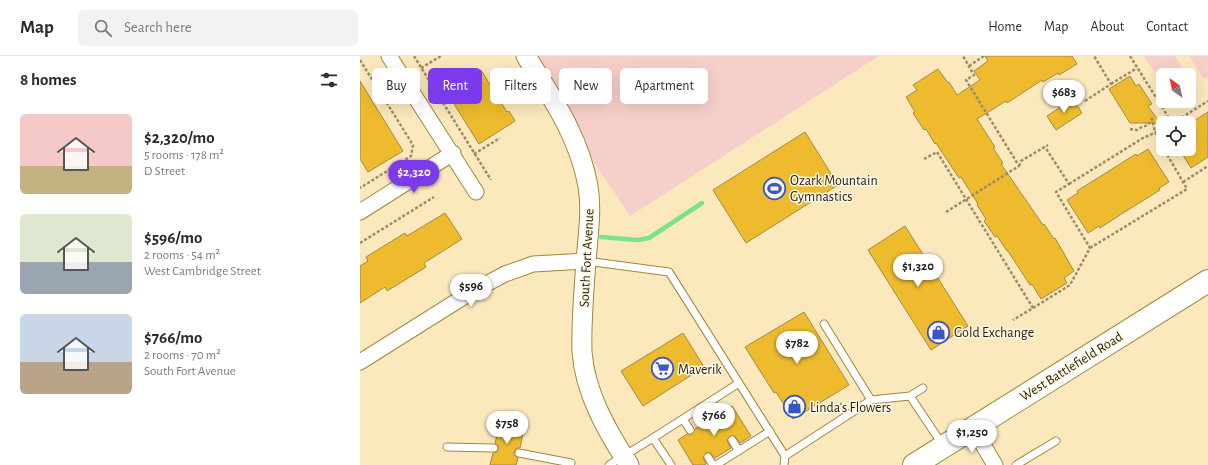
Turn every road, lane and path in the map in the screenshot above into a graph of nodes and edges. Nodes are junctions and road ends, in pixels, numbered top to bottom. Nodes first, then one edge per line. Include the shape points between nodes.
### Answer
1 (390, 56) edge
2 (414, 56) edge
3 (441, 56) edge
4 (526, 56) edge
5 (963, 56) edge
6 (984, 56) edge
7 (1094, 56) edge
8 (1130, 56) edge
9 (360, 60) edge
10 (968, 66) junction
11 (421, 68) junction
12 (1137, 68) junction
13 (428, 80) edge
14 (1111, 84) junction
15 (1085, 101) dead end
16 (1208, 101) edge
17 (443, 104) edge
18 (1168, 116) edge
19 (1183, 116) edge
20 (1130, 129) dead end
21 (1155, 132) joint
22 (500, 138) dead end
23 (1048, 145) dead end
24 (1045, 147) junction
25 (453, 153) junction
26 (474, 154) junction
27 (1168, 156) edge
28 (924, 159) dead end
29 (1019, 166) junction
30 (1208, 166) edge
31 (490, 180) dead end
32 (1183, 182) junction
33 (1069, 184) junction
34 (360, 188) edge
35 (476, 192) dead end
36 (434, 197) dead end
37 (966, 200) junction
38 (360, 212) edge
39 (946, 212) dead end
40 (360, 243) edge
41 (1090, 248) junction
42 (586, 261) junction
43 (1208, 281) edge
44 (1033, 308) junction
45 (1013, 320) dead end
46 (824, 324) dead end
47 (360, 362) edge
48 (739, 383) junction
49 (923, 388) dead end
50 (910, 396) junction
51 (871, 400) junction
52 (708, 403) junction
53 (714, 412) dead end
54 (684, 419) junction
55 (973, 428) junction
56 (690, 430) dead end
57 (770, 431) junction
58 (653, 438) junction
59 (732, 440) dead end
60 (1056, 441) dead end
61 (944, 446) junction
62 (448, 448) dead end
63 (494, 448) dead end
64 (739, 451) junction
65 (519, 453) dead end
66 (708, 456) dead end
67 (785, 456) junction
68 (620, 462) edge
69 (571, 463) dead end
70 (671, 465) edge
71 (713, 465) edge
72 (716, 465) edge
73 (784, 465) edge
74 (914, 465) edge
75 (995, 465) edge
76 (1016, 465) edge

1 - 25 street
2 - 11 path
3 - 11 path
4 - 42 street, South Fort Avenue via 559,108 582,158 588,187
5 - 10 path
6 - 10 path
7 - 14 path
8 - 12 path
9 - 34 path via 413,145 411,156
10 - 29 path via 974,75 966,80
11 - 13 path
12 - 14 path
12 - 18 path
14 - 15 path
16 - 19 path
17 - 26 path
20 - 21 path via 1137,130 1148,125 1152,119
21 - 33 path
22 - 26 path
23 - 24 path
24 - 29 path via 1021,161
24 - 33 path
25 - 35 street
25 - 38 street
26 - 31 path
27 - 32 path
28 - 37 path via 937,152
29 - 37 path
30 - 32 path
32 - 41 path via 1187,188
33 - 41 path via 1056,192
36 - 40 path
37 - 39 path
37 - 44 path
41 - 44 path via 1070,285
42 - 47 street via 533,264 505,274 473,291
42 - 48 lane via 669,272
42 - 68 street, South Fort Avenue via 582,353 601,418
43 - 55 main road, West Battlefield Road
44 - 45 path
46 - 51 lane
48 - 52 lane
48 - 57 lane
49 - 50 lane
50 - 51 lane
50 - 61 lane
51 - 67 lane
52 - 53 lane
52 - 54 lane
54 - 56 lane
54 - 58 lane
55 - 61 main road, West Battlefield Road
55 - 75 street
57 - 64 lane
57 - 67 lane
58 - 68 lane
58 - 70 lane
59 - 64 lane
60 - 76 lane
61 - 74 main road, West Battlefield Road
62 - 63 lane
64 - 72 lane
65 - 69 lane
66 - 71 lane
67 - 73 lane

